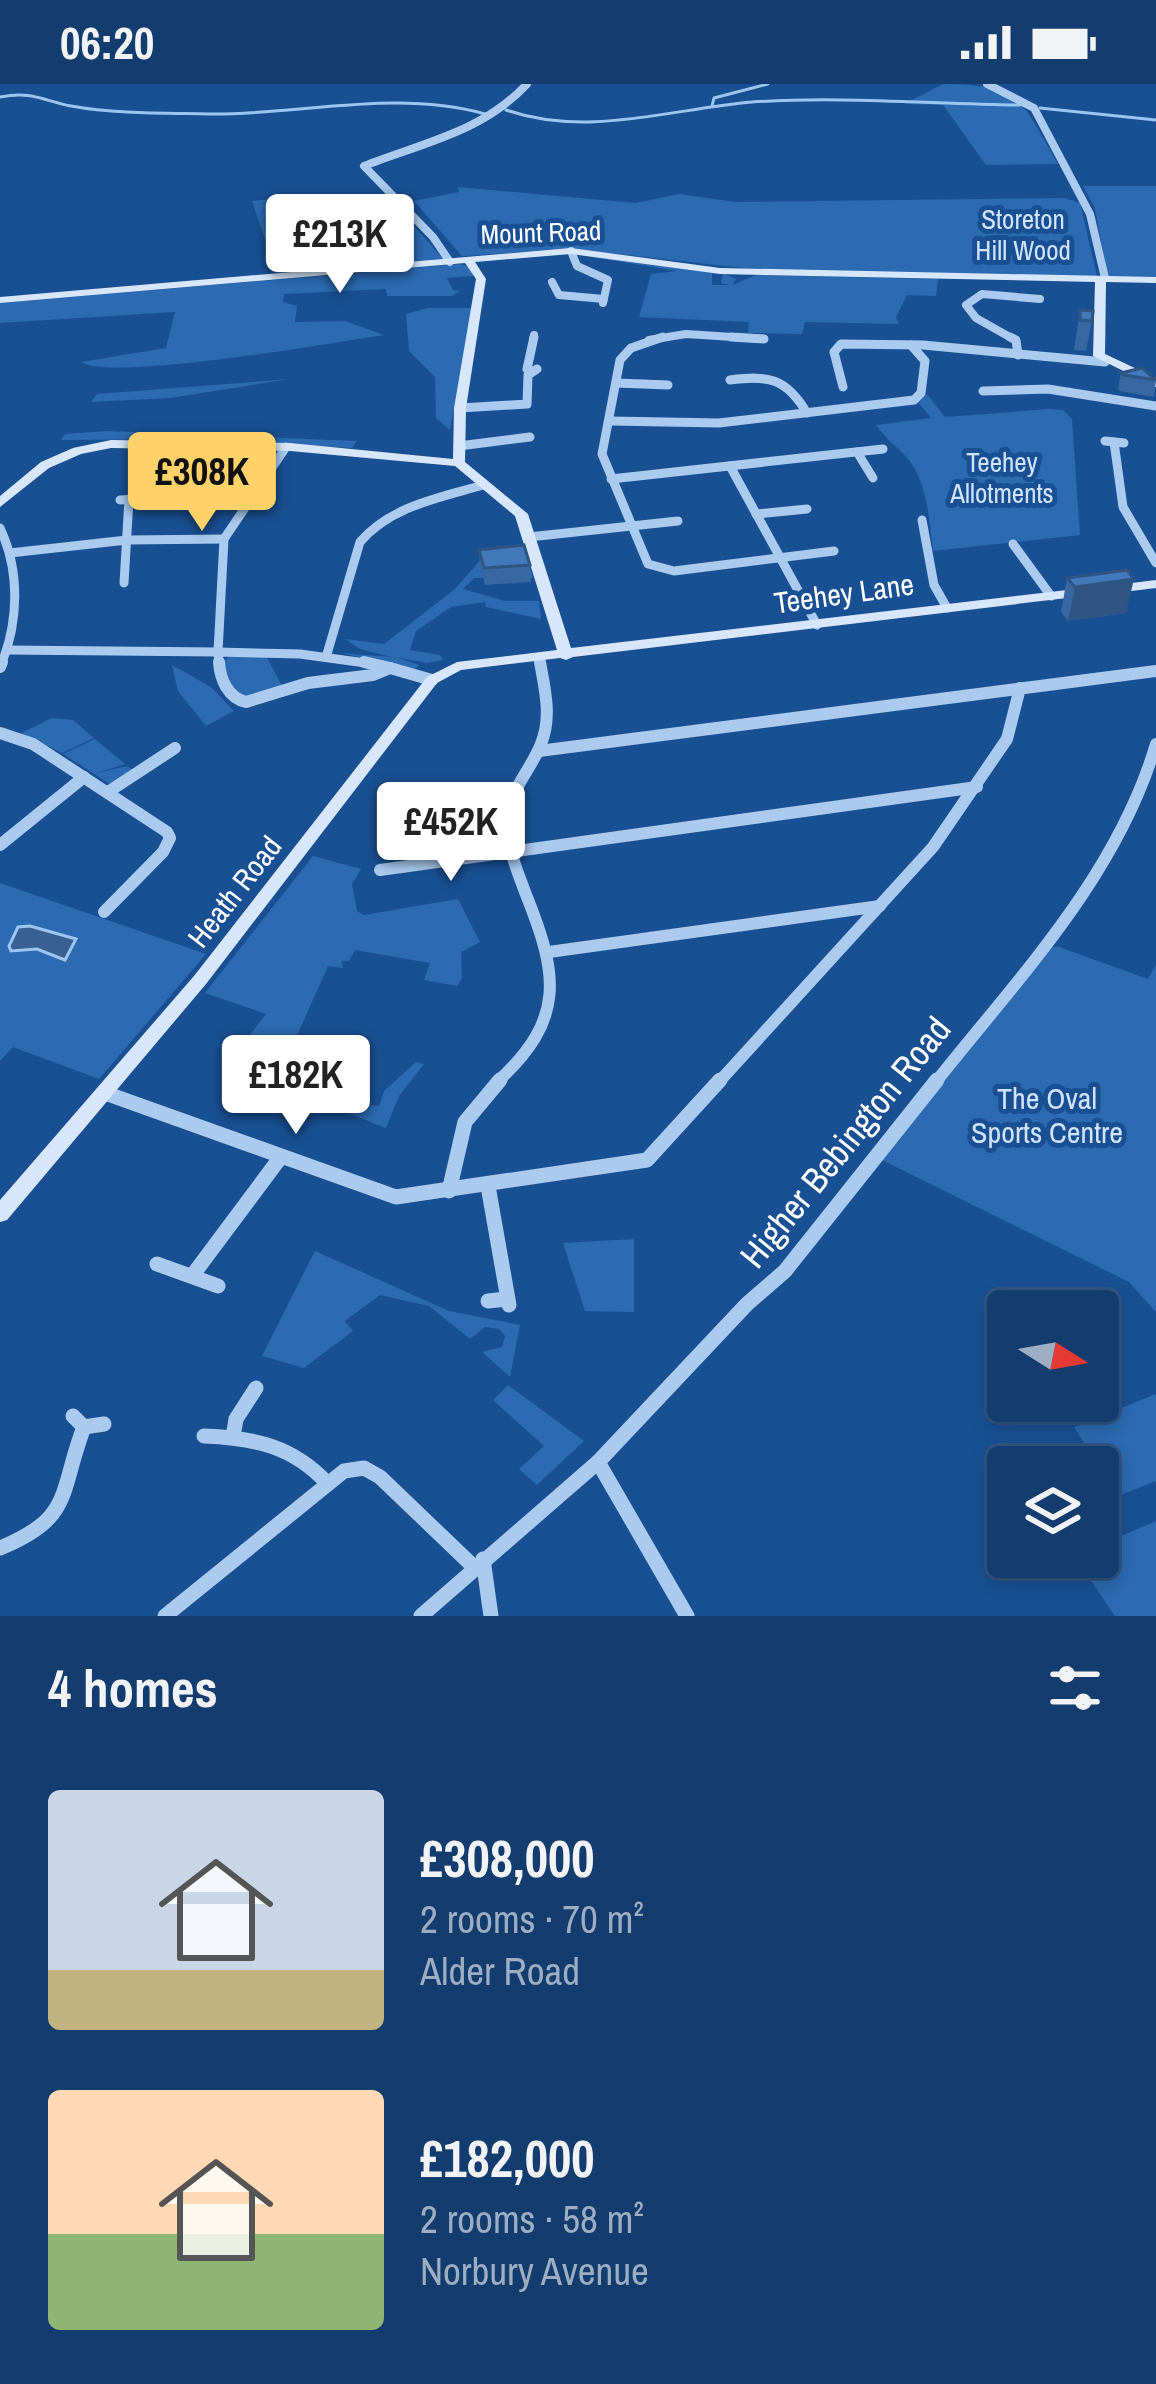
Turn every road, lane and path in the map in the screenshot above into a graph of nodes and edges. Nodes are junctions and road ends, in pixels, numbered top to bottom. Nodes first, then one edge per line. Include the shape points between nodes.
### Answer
1 (527, 84) edge
2 (987, 84) edge
3 (571, 251) junction
4 (467, 259) junction
5 (450, 262) junction
6 (1102, 279) junction
7 (1156, 280) edge
8 (556, 289) dead end
9 (1040, 299) dead end
10 (0, 301) edge
11 (534, 335) dead end
12 (758, 337) dead end
13 (911, 345) junction
14 (1018, 355) junction
15 (1105, 362) junction
16 (730, 380) dead end
17 (616, 383) junction
18 (826, 383) dead end
19 (1156, 383) edge
20 (668, 385) dead end
21 (983, 391) dead end
22 (1156, 406) edge
23 (460, 408) junction
24 (807, 413) junction
25 (610, 422) junction
26 (530, 437) dead end
27 (1114, 442) dead end
28 (459, 446) junction
29 (286, 447) junction
30 (883, 449) dead end
31 (857, 452) junction
32 (459, 463) junction
33 (730, 466) junction
34 (872, 478) dead end
35 (611, 479) junction
36 (483, 485) junction
37 (129, 500) dead end
38 (0, 503) edge
39 (806, 508) dead end
40 (756, 514) junction
41 (922, 520) dead end
42 (678, 521) dead end
43 (631, 526) junction
44 (0, 528) edge
45 (529, 537) junction
46 (224, 539) junction
47 (127, 540) junction
48 (1013, 544) dead end
49 (833, 551) dead end
50 (10, 553) junction
51 (780, 557) junction
52 (1156, 563) edge
53 (125, 583) dead end
54 (1156, 584) edge
55 (1051, 596) junction
56 (947, 608) junction
57 (817, 626) junction
58 (7, 650) junction
59 (218, 652) junction
60 (327, 654) junction
61 (566, 656) junction
62 (539, 659) junction
63 (0, 667) edge
64 (392, 667) junction
65 (1156, 671) edge
66 (432, 680) junction
67 (1020, 688) junction
68 (0, 733) edge
69 (1156, 744) edge
70 (176, 748) dead end
71 (539, 751) junction
72 (84, 777) junction
73 (977, 787) junction
74 (108, 793) junction
75 (0, 845) edge
76 (514, 850) junction
77 (380, 870) dead end
78 (881, 906) junction
79 (104, 912) dead end
80 (549, 952) junction
81 (105, 1093) junction
82 (280, 1158) junction
83 (488, 1186) junction
84 (449, 1190) junction
85 (0, 1214) edge
86 (157, 1264) dead end
87 (192, 1276) junction
88 (218, 1286) dead end
89 (488, 1301) dead end
90 (246, 1395) dead end
91 (104, 1424) dead end
92 (204, 1436) dead end
93 (232, 1437) junction
94 (598, 1462) junction
95 (328, 1484) junction
96 (0, 1548) edge
97 (479, 1563) junction
98 (179, 1612) edge
99 (421, 1616) edge
100 (491, 1616) edge
101 (687, 1616) edge

1 - 5 street via 452,137 364,166
2 - 6 street via 1034,108 1090,214
3 - 4 street, Mount Road
3 - 6 street, Mount Road via 740,275
3 - 8 street via 577,266 608,280 604,301
4 - 5 street, Mount Road
4 - 23 street via 482,279
5 - 10 street, Mount Road
6 - 7 street, Mount Road
6 - 15 street via 1098,341
9 - 14 street via 982,294 966,305 1016,340
11 - 23 street via 527,369 535,370 522,406
12 - 17 street via 635,345 620,360
13 - 14 street
13 - 18 street via 836,346 842,384
13 - 24 street via 925,361 914,400
14 - 15 street
15 - 19 street
16 - 24 street via 776,376 789,382
17 - 20 street
17 - 25 street
21 - 22 street via 1048,389
23 - 28 street
24 - 25 street via 703,424
25 - 35 street via 602,454
26 - 28 street
27 - 52 street via 1123,507
28 - 32 street
29 - 32 street
29 - 38 street via 98,446 45,465
29 - 46 street
30 - 31 street
31 - 33 street
31 - 34 street
32 - 36 street
33 - 35 street
33 - 40 street
35 - 43 street
36 - 45 street via 521,514
36 - 60 street via 368,531
37 - 47 street
39 - 40 street
40 - 51 street
41 - 56 street via 934,585
42 - 43 street
43 - 45 street
43 - 51 street via 657,569
44 - 50 street
45 - 61 street
46 - 47 street
46 - 59 street
47 - 50 street
47 - 53 street
48 - 55 street
49 - 51 street
50 - 58 street
51 - 57 street
54 - 55 street, Teehey Lane
55 - 56 street, Teehey Lane
56 - 57 street, Teehey Lane
57 - 61 street, Teehey Lane
58 - 59 street
58 - 63 street
59 - 60 street
59 - 64 street via 220,678 246,702
60 - 64 street
61 - 62 street, Teehey Lane
62 - 66 street via 457,666
62 - 71 street via 548,715
64 - 66 street
65 - 67 street
66 - 81 street, Heath Road
67 - 71 street
67 - 73 street via 1007,739
68 - 72 street
69 - 94 street, Higher Bebington Road via 1122,836 1047,942 785,1271
70 - 74 street
71 - 76 street via 508,815
72 - 74 street
72 - 75 street
73 - 76 street
73 - 78 street
74 - 79 street via 170,838
76 - 77 street
76 - 80 street
78 - 80 street
78 - 83 street via 647,1160
80 - 84 street via 547,1018 515,1070 474,1105
81 - 82 street
81 - 85 street, Heath Road
82 - 84 street via 380,1194
82 - 87 street
83 - 84 street
83 - 89 street via 508,1302
86 - 87 street
87 - 88 street
90 - 93 street
91 - 96 street via 78,1422 56,1520
92 - 93 street
93 - 95 street via 278,1443
94 - 97 street, Higher Bebington Road
94 - 101 street
95 - 97 street via 357,1468 380,1477
95 - 98 street
97 - 99 street, Higher Bebington Road
97 - 100 street

